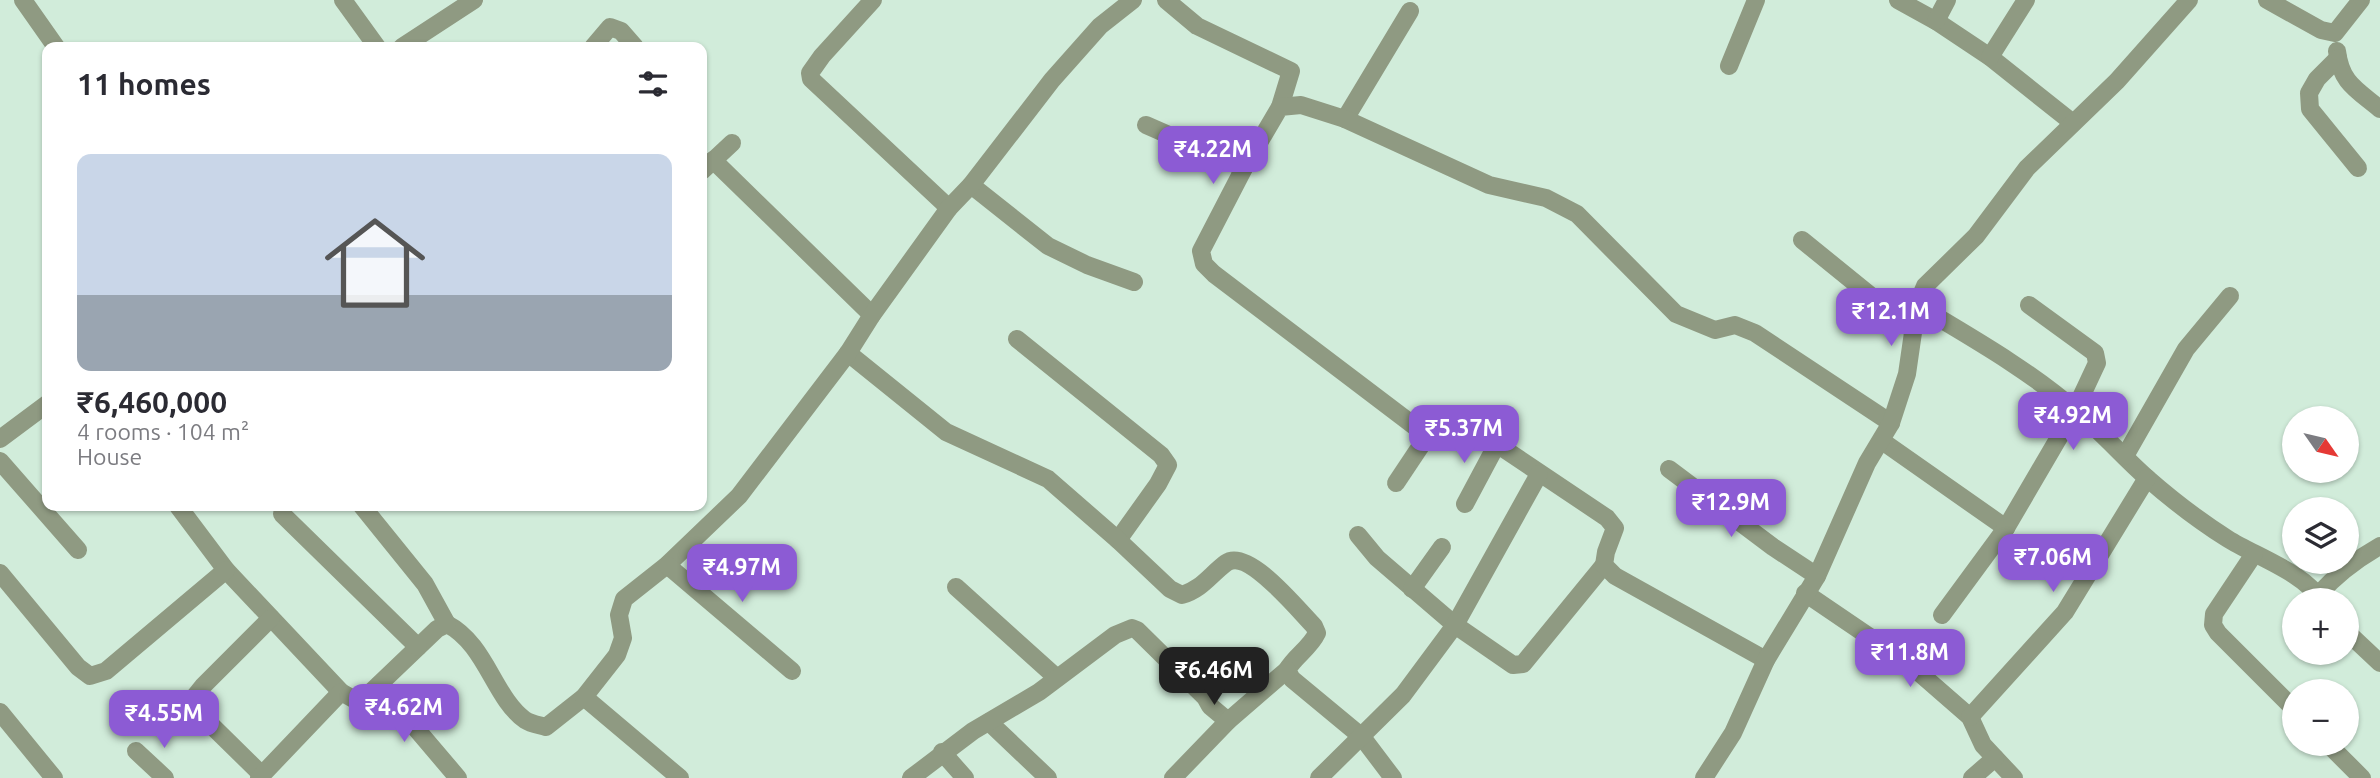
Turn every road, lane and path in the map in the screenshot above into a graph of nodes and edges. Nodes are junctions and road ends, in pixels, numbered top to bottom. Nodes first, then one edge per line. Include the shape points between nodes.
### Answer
1 (23, 0) edge
2 (343, 0) edge
3 (474, 0) edge
4 (873, 0) edge
5 (1133, 0) edge
6 (1166, 0) edge
7 (1756, 0) edge
8 (1898, 0) edge
9 (1947, 0) edge
10 (2026, 0) edge
11 (2189, 0) edge
12 (2267, 0) edge
13 (2361, 0) edge
14 (1410, 11) dead end
15 (1936, 22) junction
16 (2335, 33) junction
17 (52, 42) edge
18 (373, 42) edge
19 (410, 42) edge
20 (597, 42) edge
21 (631, 42) edge
22 (1990, 57) junction
23 (2338, 58) junction
24 (1729, 66) dead end
25 (1280, 107) junction
26 (2380, 109) edge
27 (1345, 119) junction
28 (2073, 123) junction
29 (1146, 125) dead end
30 (732, 143) dead end
31 (708, 165) edge
32 (1244, 168) junction
33 (2358, 169) dead end
34 (971, 185) junction
35 (949, 208) junction
36 (1802, 240) dead end
37 (1135, 282) dead end
38 (2230, 296) dead end
39 (1917, 305) junction
40 (2029, 305) dead end
41 (872, 316) junction
42 (1913, 330) junction
43 (1017, 338) dead end
44 (848, 353) junction
45 (42, 408) edge
46 (2076, 410) junction
47 (1891, 423) junction
48 (1430, 432) junction
49 (0, 439) edge
50 (1882, 441) junction
51 (1497, 444) junction
52 (2125, 456) junction
53 (0, 461) edge
54 (1669, 469) dead end
55 (1539, 474) junction
56 (2147, 478) junction
57 (1396, 483) dead end
58 (1465, 503) dead end
59 (42, 509) edge
60 (43, 511) edge
61 (182, 511) edge
62 (366, 511) edge
63 (282, 514) dead end
64 (2006, 528) junction
65 (1358, 535) dead end
66 (1118, 540) junction
67 (2380, 546) edge
68 (1442, 547) dead end
69 (78, 551) dead end
70 (2254, 554) junction
71 (667, 565) junction
72 (1605, 565) junction
73 (226, 570) junction
74 (0, 573) edge
75 (1817, 576) junction
76 (956, 587) dead end
77 (2306, 588) edge
78 (2327, 588) edge
79 (1412, 589) junction
80 (1804, 593) junction
81 (1942, 615) dead end
82 (271, 618) junction
83 (447, 624) junction
84 (1455, 625) junction
85 (2359, 643) edge
86 (418, 647) junction
87 (1766, 660) junction
88 (2380, 663) edge
89 (1287, 670) junction
90 (792, 671) dead end
91 (1056, 678) junction
92 (379, 685) junction
93 (341, 692) junction
94 (584, 697) junction
95 (2282, 697) edge
96 (0, 712) edge
97 (1970, 717) junction
98 (1228, 721) junction
99 (989, 722) junction
100 (1362, 737) junction
101 (136, 751) dead end
102 (942, 752) junction
103 (2340, 756) edge
104 (1995, 758) junction
105 (261, 777) edge
106 (54, 778) edge
107 (165, 778) edge
108 (458, 778) edge
109 (680, 778) edge
110 (911, 778) edge
111 (965, 778) edge
112 (1048, 778) edge
113 (1173, 778) edge
114 (1319, 778) edge
115 (1393, 778) edge
116 (1704, 778) edge
117 (1972, 778) edge
118 (2014, 778) edge
119 (2362, 778) edge

1 - 17 street
2 - 18 street
3 - 19 street
4 - 35 street via 822,56 811,79
5 - 34 street via 1100,26 1052,80
6 - 25 street via 1197,26 1291,71
7 - 24 street
8 - 15 street
9 - 15 street
10 - 22 street
11 - 28 street
12 - 16 street
13 - 16 street
14 - 27 street
15 - 22 street
16 - 23 street
20 - 21 street via 610,27
22 - 28 street
23 - 26 street via 2340,71
23 - 33 street via 2309,93 2310,109
25 - 27 street via 1301,105
25 - 32 street
27 - 47 street via 1489,185 1546,198 1577,214 1676,314 1715,330 1735,325 1755,333
28 - 39 street via 2027,168 1976,236 1925,286
29 - 32 street
30 - 31 street
31 - 41 street
32 - 48 street via 1201,251 1204,264 1405,421 1420,432
34 - 35 street
34 - 37 street via 1048,246
35 - 41 street
36 - 42 street
38 - 52 street via 2186,349
39 - 42 street
39 - 46 street
40 - 46 street via 2095,353 2097,363
41 - 44 street
42 - 47 street via 1907,374
43 - 66 street via 1168,465
44 - 66 street via 946,432 1048,479
44 - 71 street via 739,496
45 - 49 street
46 - 52 street
46 - 64 street
47 - 50 street
48 - 51 street via 1452,414
48 - 57 street
50 - 64 street
50 - 75 street via 1867,463
51 - 55 street
51 - 58 street
52 - 56 street
53 - 59 street
54 - 75 street
55 - 72 street via 1608,518 1615,528
55 - 84 street
56 - 70 street
56 - 97 street via 2065,612
60 - 69 street
61 - 73 street
62 - 83 street via 425,584
63 - 86 street
64 - 81 street
65 - 79 street
66 - 89 street via 1170,589 1182,594 1194,591 1227,561 1237,559 1254,566 1317,633
67 - 78 street via 2338,573
68 - 79 street
70 - 77 street via 2265,557
70 - 95 street via 2214,614 2213,625
71 - 90 street
71 - 94 street via 624,599 619,615 623,638 617,655
72 - 84 street via 1523,664 1504,660
72 - 87 street via 1615,576
73 - 74 street via 106,671 90,676
73 - 82 street
75 - 80 street
76 - 91 street
79 - 84 street
80 - 87 street
80 - 97 street via 1908,663
82 - 93 street
82 - 105 street via 195,696 194,706
83 - 86 street
83 - 94 street via 479,654 514,709 527,721 546,727
84 - 100 street via 1403,695
85 - 88 street
86 - 92 street
87 - 116 street via 1733,733
89 - 98 street
89 - 100 street
91 - 98 street via 1132,628
91 - 99 street
92 - 93 street via 356,701
92 - 108 street
93 - 105 street
94 - 109 street
96 - 106 street
97 - 104 street via 1983,746
98 - 113 street
99 - 102 street
99 - 112 street
100 - 114 street
100 - 115 street
101 - 107 street
102 - 110 street
102 - 111 street
103 - 119 street
104 - 117 street
104 - 118 street

